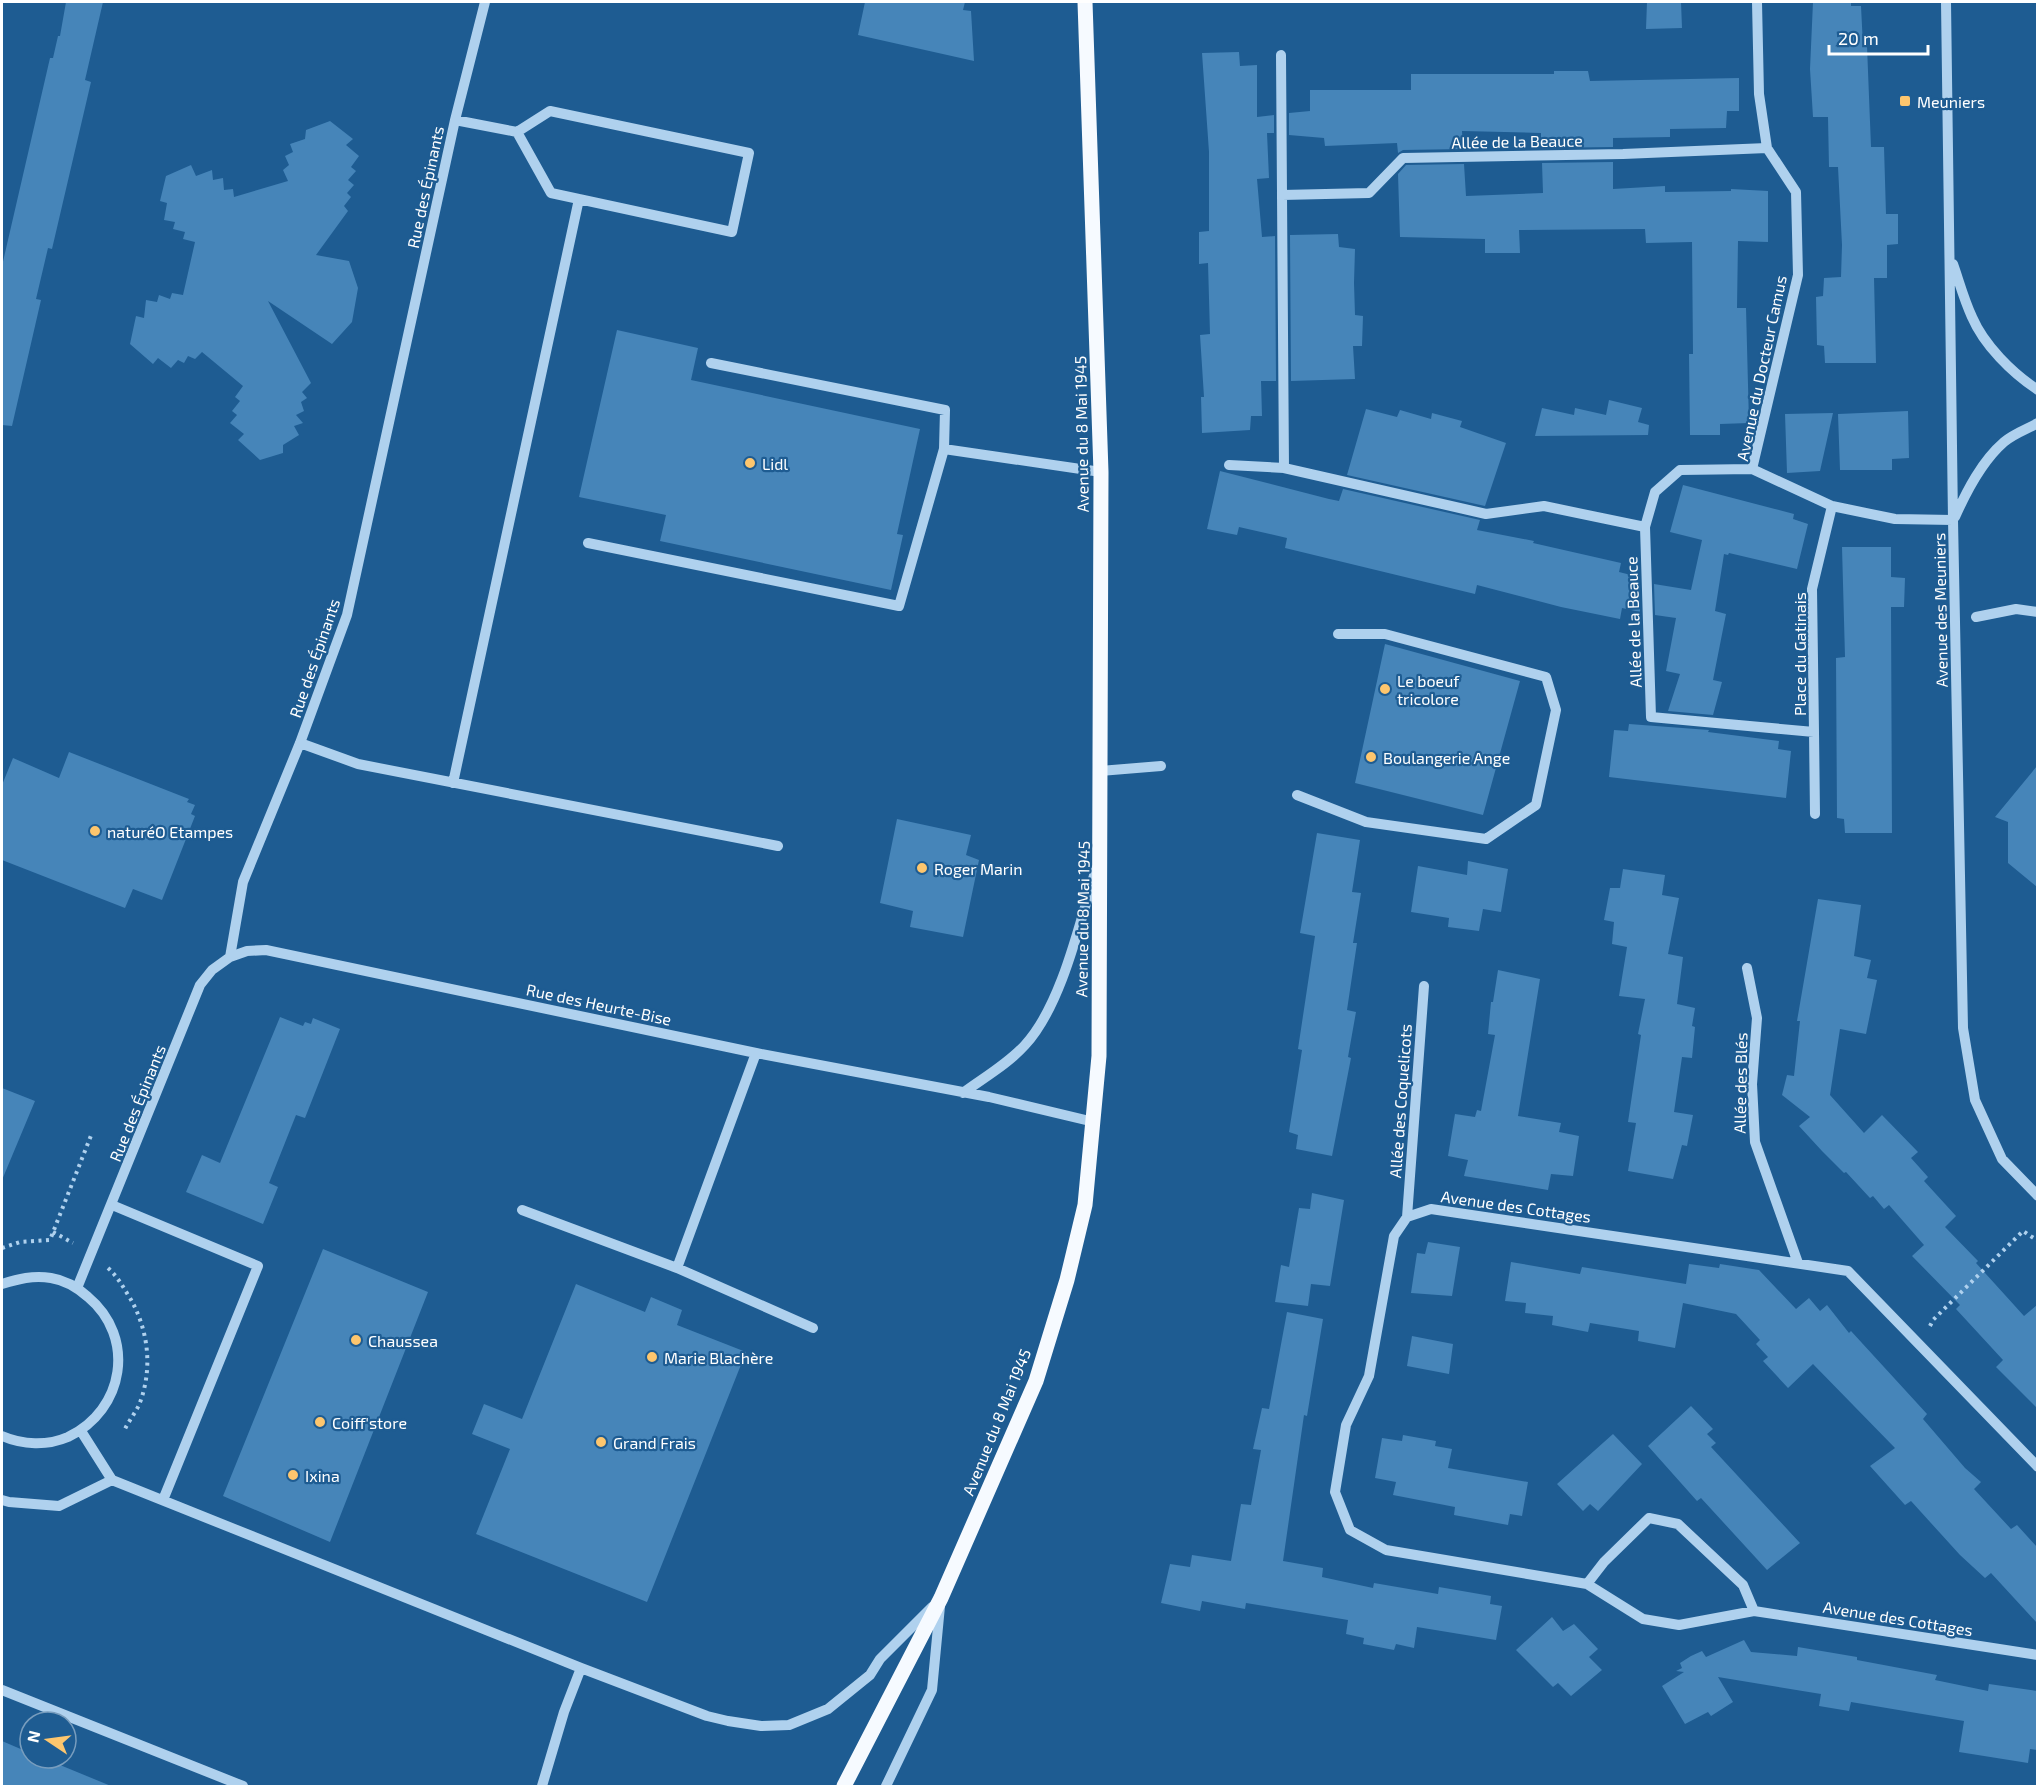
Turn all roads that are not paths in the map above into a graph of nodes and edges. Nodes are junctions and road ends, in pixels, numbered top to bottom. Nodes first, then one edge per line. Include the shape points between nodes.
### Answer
1 (485, 2) edge
2 (1085, 2) edge
3 (1757, 2) edge
4 (1946, 2) edge
5 (1281, 55) dead end
6 (455, 120) junction
7 (517, 132) junction
8 (1767, 148) junction
9 (1282, 195) junction
10 (579, 200) junction
11 (1949, 254) junction
12 (711, 363) dead end
13 (2037, 390) edge
14 (2037, 423) edge
15 (944, 448) junction
16 (1229, 465) dead end
17 (1284, 468) junction
18 (1752, 470) junction
19 (1101, 472) junction
20 (1832, 506) junction
21 (1953, 520) junction
22 (1645, 527) junction
23 (588, 543) dead end
24 (2037, 612) edge
25 (1976, 617) dead end
26 (1338, 634) dead end
27 (1651, 717) joint
28 (1814, 732) junction
29 (300, 743) junction
30 (1161, 766) dead end
31 (1100, 771) junction
32 (453, 783) junction
33 (1297, 795) dead end
34 (1815, 814) dead end
35 (778, 846) dead end
36 (1100, 855) junction
37 (230, 957) junction
38 (1747, 968) dead end
39 (1424, 986) dead end
40 (756, 1053) junction
41 (963, 1093) junction
42 (1094, 1122) junction
43 (2037, 1196) edge
44 (112, 1205) junction
45 (522, 1210) dead end
46 (1407, 1217) junction
47 (1798, 1263) junction
48 (677, 1268) junction
49 (2, 1284) edge
50 (77, 1288) junction
51 (813, 1328) dead end
52 (81, 1431) junction
53 (2, 1436) edge
54 (2037, 1467) edge
55 (112, 1480) junction
56 (2, 1500) edge
57 (163, 1500) junction
58 (1587, 1584) junction
59 (941, 1598) junction
60 (1754, 1611) junction
61 (2037, 1655) edge
62 (581, 1668) junction
63 (2, 1690) edge
64 (243, 1786) edge
65 (542, 1786) edge
66 (844, 1786) edge
67 (886, 1786) edge

1 - 6 street, Rue des Épinants
2 - 19 main road, Avenue du 8 Mai 1945
3 - 8 street, Avenue du Docteur Camus via 1759,94
4 - 11 street, Avenue des Meuniers
5 - 9 street
6 - 7 street
6 - 29 street, Rue des Épinants via 347,615
7 - 10 street via 551,193
7 - 10 street via 550,111 749,153 732,232
8 - 9 street, Allée de la Beauce via 1403,158 1369,193
8 - 18 street, Avenue du Docteur Camus via 1796,192 1798,274
9 - 17 street
10 - 32 street
11 - 13 street via 1972,318 1989,345
11 - 21 street, Avenue des Meuniers
12 - 15 street via 945,410
14 - 21 street via 1998,448 1968,488
15 - 19 street
15 - 23 street via 899,606
16 - 17 street
17 - 22 street via 1486,514 1544,506
18 - 20 street, Avenue du Docteur Camus
18 - 22 street, Allée de la Beauce via 1680,470 1655,492
19 - 31 main road, Avenue du 8 Mai 1945
20 - 21 street, Avenue du Docteur Camus via 1895,519
20 - 28 street, Place du Gatinais via 1812,589
21 - 43 street, Avenue des Meuniers via 1963,1028 1975,1100 2002,1160
22 - 27 street, Allée de la Beauce
24 - 25 street via 2016,609
26 - 33 street via 1385,634 1546,677 1556,710 1536,805 1486,838 1366,822
27 - 28 street, Place du Gatinais
28 - 34 street, Place du Gatinais
29 - 32 street via 358,764
29 - 37 street, Rue des Épinants via 243,882
30 - 31 street
31 - 36 main road, Avenue du 8 Mai 1945
32 - 35 street
36 - 41 street via 1061,981 1047,1013 1026,1045
36 - 42 main road, Avenue du 8 Mai 1945 via 1099,1056
37 - 40 street, Rue des Heurte-Bise via 266,950
37 - 44 street, Rue des Épinants via 200,985
38 - 47 street, Allée des Blés via 1756,1018 1752,1084 1755,1142
39 - 46 street, Allée des Coquelicots
40 - 41 street, Rue des Heurte-Bise
40 - 48 street
41 - 42 street, Rue des Heurte-Bise
42 - 59 main road, Avenue du 8 Mai 1945 via 1085,1205 1039,1370
44 - 50 street, Rue des Épinants
44 - 57 street via 258,1266
45 - 48 street
46 - 47 street, Avenue des Cottages via 1431,1209
46 - 58 street, Avenue des Cottages via 1394,1236 1369,1376 1346,1425 1335,1492 1350,1530 1386,1550
47 - 54 street, Avenue des Cottages via 1848,1271
48 - 51 street
49 - 50 street via 26,1277 52,1278
50 - 52 street via 99,1306 113,1331 119,1358 115,1386 102,1411
52 - 53 street via 37,1444
52 - 55 street
55 - 56 street via 59,1506
55 - 57 street
57 - 62 street
58 - 60 street, Avenue des Cottages via 1643,1619 1679,1625
58 - 60 street via 1649,1518 1678,1524 1743,1585
59 - 62 street via 880,1659 870,1675 828,1709 789,1725 728,1722
59 - 66 main road, Avenue du 8 Mai 1945
59 - 67 street via 932,1690
60 - 61 street, Avenue des Cottages
62 - 65 street
63 - 64 street

